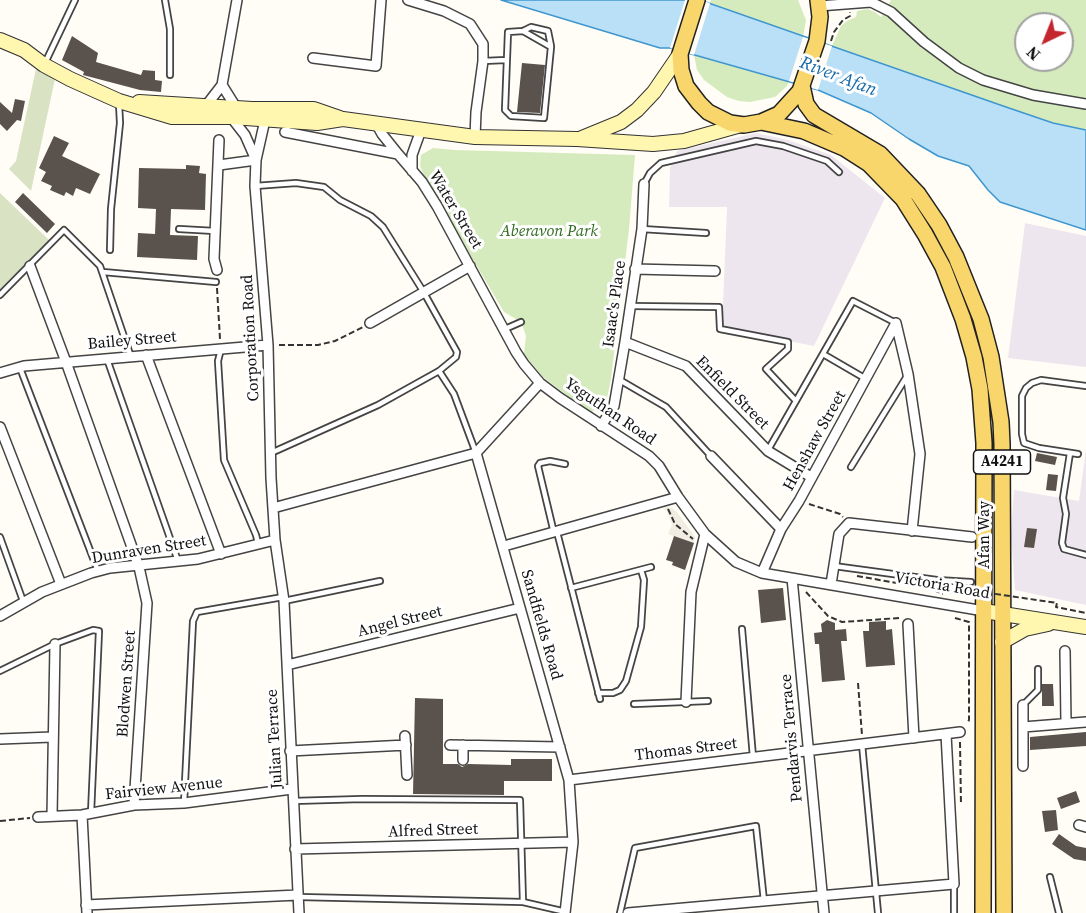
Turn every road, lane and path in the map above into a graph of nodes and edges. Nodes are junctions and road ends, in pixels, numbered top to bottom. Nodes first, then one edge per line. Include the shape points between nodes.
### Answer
1 (75, 0) edge
2 (165, 0) edge
3 (237, 0) edge
4 (381, 0) edge
5 (408, 0) edge
6 (697, 0) edge
7 (850, 2) junction
8 (818, 3) edge
9 (523, 31) junction
10 (0, 40) edge
11 (824, 42) junction
12 (551, 47) junction
13 (681, 53) junction
14 (313, 58) dead end
15 (483, 60) junction
16 (506, 60) junction
17 (44, 65) junction
18 (170, 75) dead end
19 (222, 84) junction
20 (802, 86) junction
21 (119, 101) junction
22 (1086, 104) edge
23 (204, 107) junction
24 (252, 109) junction
25 (234, 113) junction
26 (343, 119) junction
27 (266, 120) junction
28 (761, 122) junction
29 (376, 123) junction
30 (741, 125) junction
31 (421, 130) junction
32 (285, 132) dead end
33 (475, 137) junction
34 (577, 139) junction
35 (219, 140) dead end
36 (398, 154) junction
37 (255, 160) junction
38 (219, 165) junction
39 (412, 171) junction
40 (839, 172) dead end
41 (644, 184) joint
42 (255, 186) junction
43 (179, 228) dead end
44 (642, 229) junction
45 (215, 231) junction
46 (706, 233) dead end
47 (110, 250) dead end
48 (30, 266) junction
49 (470, 266) junction
50 (635, 268) junction
51 (217, 270) dead end
52 (715, 270) dead end
53 (103, 272) junction
54 (216, 282) joint
55 (423, 291) junction
56 (0, 295) edge
57 (631, 306) junction
58 (521, 322) dead end
59 (370, 323) joint
60 (896, 323) junction
61 (505, 329) junction
62 (625, 342) junction
63 (268, 345) junction
64 (221, 349) junction
65 (823, 354) junction
66 (146, 355) junction
67 (131, 357) junction
68 (107, 359) junction
69 (66, 362) junction
70 (20, 368) junction
71 (439, 371) junction
72 (0, 373) edge
73 (908, 374) junction
74 (618, 379) junction
75 (866, 379) junction
76 (540, 382) junction
77 (1086, 386) edge
78 (796, 401) junction
79 (0, 426) edge
80 (601, 426) junction
81 (768, 451) junction
82 (271, 453) junction
83 (476, 453) junction
84 (1070, 453) junction
85 (1078, 454) dead end
86 (711, 456) joint
87 (565, 464) dead end
88 (851, 467) dead end
89 (811, 477) junction
90 (678, 497) junction
91 (664, 501) junction
92 (799, 501) junction
93 (273, 508) junction
94 (849, 524) junction
95 (781, 529) junction
96 (912, 531) junction
97 (556, 533) junction
98 (705, 534) junction
99 (0, 537) edge
100 (972, 537) dead end
101 (275, 540) junction
102 (258, 544) junction
103 (504, 546) junction
104 (702, 546) junction
105 (221, 554) junction
106 (1086, 555) edge
107 (178, 561) junction
108 (279, 565) joint
109 (834, 566) junction
110 (139, 567) junction
111 (651, 567) dead end
112 (641, 570) junction
113 (98, 571) junction
114 (762, 573) junction
115 (857, 576) dead end
116 (792, 578) junction
117 (928, 579) junction
118 (380, 581) dead end
119 (804, 581) junction
120 (971, 582) dead end
121 (61, 584) junction
122 (831, 584) junction
123 (571, 588) junction
124 (284, 599) junction
125 (23, 601) junction
126 (943, 604) junction
127 (520, 608) junction
128 (984, 611) junction
129 (1086, 612) edge
130 (1003, 613) junction
131 (0, 616) edge
132 (1053, 623) junction
133 (908, 624) joint
134 (1086, 627) edge
135 (742, 629) dead end
136 (1002, 642) junction
137 (55, 644) junction
138 (1065, 651) dead end
139 (287, 665) junction
140 (1038, 669) dead end
141 (0, 671) edge
142 (858, 683) dead end
143 (598, 693) junction
144 (600, 699) dead end
145 (708, 701) dead end
146 (686, 702) junction
147 (634, 704) dead end
148 (1023, 705) joint
149 (1086, 722) edge
150 (1066, 723) junction
151 (1023, 728) junction
152 (960, 732) junction
153 (946, 734) junction
154 (52, 736) junction
155 (914, 738) junction
156 (0, 739) edge
157 (862, 744) junction
158 (450, 745) dead end
159 (463, 745) junction
160 (560, 747) junction
161 (808, 750) junction
162 (290, 751) junction
163 (753, 757) junction
164 (463, 760) dead end
165 (1023, 766) dead end
166 (407, 775) dead end
167 (569, 780) junction
168 (292, 789) junction
169 (293, 801) junction
170 (184, 803) junction
171 (134, 805) junction
172 (961, 811) dead end
173 (87, 814) junction
174 (52, 816) junction
175 (38, 818) joint
176 (0, 821) edge
177 (573, 842) junction
178 (520, 843) junction
179 (295, 849) junction
180 (1050, 878) dead end
181 (954, 884) junction
182 (876, 891) junction
183 (822, 895) junction
184 (298, 896) junction
185 (764, 901) junction
186 (523, 902) junction
187 (86, 909) edge
188 (678, 911) edge
189 (566, 912) edge
190 (299, 913) edge
191 (578, 913) edge
192 (620, 913) edge
193 (628, 913) edge
194 (824, 913) edge
195 (878, 913) edge
196 (954, 913) edge
197 (983, 913) edge
198 (1004, 913) edge
199 (1059, 913) edge

1 - 17 lane
2 - 18 lane via 170,29
3 - 19 street
4 - 14 street via 376,66
5 - 15 street via 470,24 483,44
6 - 13 main road, A4241
7 - 8 street
7 - 11 path via 850,16
7 - 22 street via 871,2 891,12 947,59 983,80 1022,93
8 - 11 main road, A4241
9 - 12 lane
9 - 12 lane via 531,27 548,31
9 - 16 lane via 508,32
10 - 17 street via 24,50
11 - 20 main road, A4241
12 - 16 lane via 544,118 511,116 505,110
13 - 30 main road, A4241 via 686,86 699,104 719,119
13 - 34 street via 637,110 621,122
15 - 16 lane
15 - 33 street
17 - 21 street
19 - 23 street
19 - 25 street, Corporation Road
20 - 28 main road, A4241 via 786,108
20 - 130 main road, Afan Way / A4241 via 806,104 814,114 880,154 918,194 956,257 981,319 1001,422
21 - 23 street
21 - 25 street via 172,117
21 - 47 lane
23 - 25 street
24 - 25 street
24 - 26 street via 314,109
24 - 27 street
25 - 27 street
25 - 37 street, Corporation Road
26 - 27 street via 317,123
26 - 29 street
27 - 37 street
28 - 30 main road, A4241
28 - 128 main road, Afan Way / A4241 via 824,138 869,164 903,199 943,267 963,319 980,389 984,443
29 - 31 street
29 - 36 street, Water Street
30 - 34 street via 669,143
31 - 33 street
31 - 39 street via 412,155
32 - 36 street
33 - 34 street
35 - 38 street
36 - 39 street, Water Street
37 - 38 street
37 - 42 street, Corporation Road
38 - 45 street
39 - 49 street, Water Street via 432,198
40 - 41 lane via 827,161 756,141 661,163
41 - 44 street, Isaac's Place
42 - 55 lane via 296,183 324,187 371,216 383,227
42 - 63 street, Corporation Road
43 - 45 lane
44 - 46 lane
44 - 50 street, Isaac's Place
45 - 51 street via 210,260
48 - 53 lane via 64,230
48 - 56 lane
48 - 69 street, Blodwen Street
49 - 55 street
49 - 61 street, Water Street
50 - 52 street
50 - 57 street, Isaac's Place
53 - 54 lane
53 - 67 lane
54 - 64 path
55 - 59 street
55 - 71 lane via 457,352
57 - 62 street, Isaac's Place
57 - 78 lane via 719,307 720,329 788,342 788,349 766,369
58 - 61 lane
59 - 63 path via 318,345
60 - 65 lane via 854,301
60 - 73 street
60 - 75 street, Henshaw Street
61 - 76 street, Water Street via 516,352
62 - 74 street, Isaac's Place
62 - 81 street, Enfield Street via 686,366
63 - 64 street, Bailey Street
63 - 82 street, Corporation Road
64 - 66 street, Bailey Street
64 - 102 lane via 218,361 225,460
65 - 75 lane
65 - 78 lane
66 - 67 street, Bailey Street
66 - 105 street
67 - 68 street, Bailey Street
68 - 69 street, Bailey Street
68 - 107 lane
69 - 70 street, Bailey Street
69 - 110 street, Blodwen Street
70 - 72 street, Bailey Street
70 - 113 lane
71 - 82 lane via 378,405
71 - 83 lane via 454,394
73 - 88 lane
73 - 96 street via 920,454
74 - 80 street, Isaac's Place via 614,406
74 - 86 lane via 666,407
75 - 89 street, Henshaw Street
76 - 80 street, Ysguthan Road
76 - 83 street
77 - 84 lane via 1041,380 1026,388 1022,396 1024,443
78 - 81 lane
79 - 121 street
80 - 90 street, Ysguthan Road via 650,456
81 - 89 street, Enfield Street
82 - 93 street, Corporation Road
83 - 93 street
83 - 103 street, Sandfields Road
84 - 85 lane
84 - 106 lane via 1062,543 1064,549
86 - 95 street
87 - 97 lane via 549,462 538,466
89 - 92 street, Henshaw Street
90 - 91 street
90 - 98 street, Ysguthan Road
91 - 97 street
91 - 104 path via 675,524
92 - 94 path via 840,514
92 - 95 street, Henshaw Street
93 - 101 street, Corporation Road
94 - 96 street
94 - 109 street via 839,534
95 - 114 street, Henshaw Street
96 - 100 street
97 - 103 street
97 - 123 lane
98 - 104 street
98 - 114 street, Ysguthan Road via 736,562
99 - 125 lane
101 - 102 street, Dunraven Street
101 - 108 street, Corporation Road
102 - 105 street, Dunraven Street
103 - 127 street, Sandfields Road
104 - 146 street via 691,592
105 - 107 street, Dunraven Street
107 - 110 street, Dunraven Street
108 - 124 street, Julian Terrace
109 - 117 lane
109 - 122 street
110 - 113 street, Dunraven Street
110 - 171 street, Blodwen Street via 147,603
111 - 112 lane
112 - 123 lane
112 - 143 lane via 641,627 626,681 620,690
113 - 121 street, Dunraven Street
114 - 116 street, Ysguthan Road
115 - 129 path, bridge via 954,593 956,588 1057,603 1056,607
116 - 119 street, Victoria Road
116 - 161 street, Pendarvis Terrace
117 - 120 lane
117 - 126 path via 927,592 943,595
118 - 124 lane
119 - 122 street, Victoria Road
119 - 133 path via 804,590 828,616 842,622 908,618
121 - 125 street, Dunraven Street
122 - 126 street, Victoria Road
123 - 143 lane
124 - 139 street, Julian Terrace
124 - 170 lane via 197,612
125 - 131 street, Dunraven Street
126 - 128 street, Victoria Road
126 - 152 path via 942,614 969,622 969,720
127 - 139 street, Angel Street
127 - 160 street, Sandfields Road
128 - 130 street, Victoria Road
128 - 197 main road, Afan Way / A4241
130 - 132 street, Victoria Road
130 - 136 main road, Afan Way / A4241
132 - 134 street, Victoria Road
132 - 136 street via 1025,629
133 - 155 street
135 - 163 lane
136 - 198 main road, Afan Way / A4241
137 - 141 lane
137 - 154 street
137 - 173 lane via 99,631
138 - 150 street
139 - 162 street, Julian Terrace
140 - 148 lane via 1038,690
142 - 157 path
143 - 144 lane
145 - 146 lane
146 - 147 lane
148 - 151 street
149 - 150 street
150 - 151 street
151 - 165 street
152 - 153 street, Thomas Street
152 - 172 path
153 - 155 street, Thomas Street
153 - 181 street
154 - 156 street
154 - 174 street
155 - 157 street, Thomas Street
157 - 161 street, Thomas Street
157 - 182 lane
158 - 159 street
159 - 160 street
159 - 164 street
160 - 167 street, Sandfields Road
161 - 163 street, Thomas Street
161 - 183 street, Pendarvis Terrace
162 - 166 street via 406,740
162 - 168 street, Julian Terrace
163 - 167 street, Thomas Street
167 - 177 street, Sandfields Road
168 - 169 street, Julian Terrace
168 - 170 street, Fairview Avenue
169 - 178 lane via 520,800
169 - 179 street, Julian Terrace
170 - 171 street, Fairview Avenue
171 - 173 street, Fairview Avenue
173 - 174 street, Fairview Avenue
173 - 187 street
174 - 175 street, Fairview Avenue
175 - 176 path
177 - 178 street, Alfred Street
177 - 189 street, Sandfields Road
178 - 179 street, Alfred Street
178 - 186 lane
179 - 184 street, Julian Terrace
180 - 199 lane
181 - 182 street
181 - 196 lane
182 - 183 street
182 - 195 lane
183 - 185 street
183 - 194 street, Pendarvis Terrace
184 - 186 lane
184 - 187 street
184 - 190 street, Julian Terrace
185 - 188 street
185 - 192 lane via 756,826 635,848
186 - 189 lane
188 - 193 street
189 - 191 street

